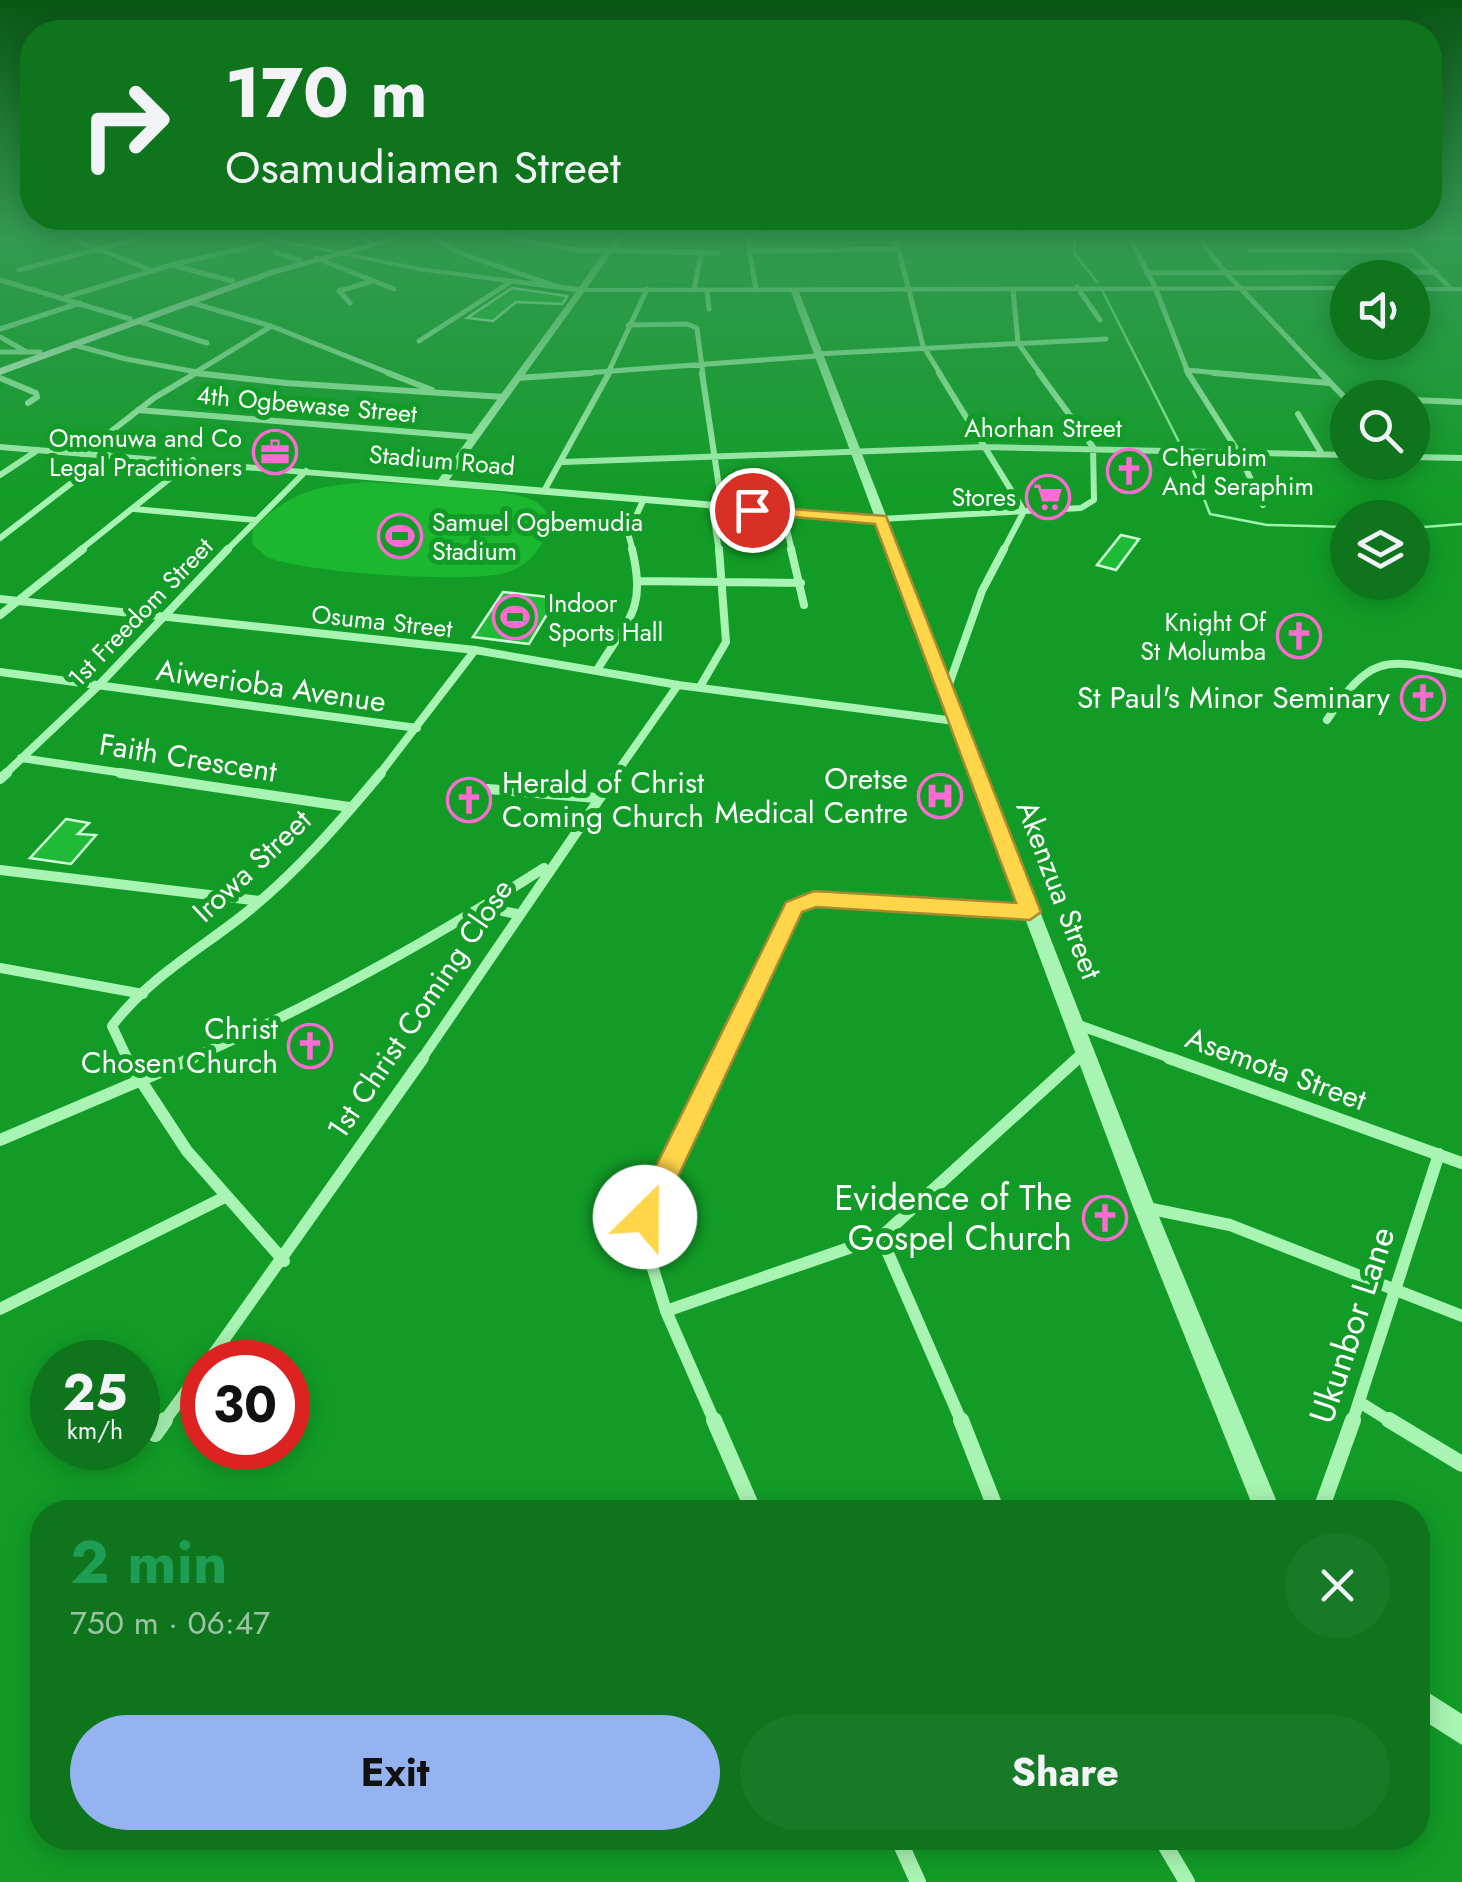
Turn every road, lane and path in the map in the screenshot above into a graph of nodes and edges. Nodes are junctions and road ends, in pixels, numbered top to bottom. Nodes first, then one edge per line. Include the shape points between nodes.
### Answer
1 (126, 323) edge
2 (127, 323) edge
3 (143, 323) edge
4 (260, 323) edge
5 (447, 323) edge
6 (557, 323) edge
7 (806, 323) edge
8 (918, 323) edge
9 (1016, 323) edge
10 (1168, 323) edge
11 (1275, 323) edge
12 (628, 324) joint
13 (271, 326) junction
14 (0, 337) edge
15 (1106, 339) dead end
16 (419, 341) dead end
17 (1018, 343) junction
18 (207, 344) dead end
19 (74, 345) junction
20 (923, 346) junction
21 (25, 351) junction
22 (0, 352) edge
23 (40, 352) junction
24 (817, 355) junction
25 (702, 365) junction
26 (1186, 370) junction
27 (0, 372) edge
28 (609, 372) junction
29 (193, 375) junction
30 (516, 378) junction
31 (1329, 382) joint
32 (435, 392) junction
33 (504, 397) junction
34 (1430, 401) edge
35 (1462, 402) edge
36 (28, 403) dead end
37 (138, 410) junction
38 (1298, 414) dead end
39 (473, 437) junction
40 (0, 447) edge
41 (985, 447) junction
42 (1092, 447) junction
43 (38, 450) junction
44 (1237, 450) junction
45 (858, 452) junction
46 (82, 454) junction
47 (1322, 454) junction
48 (1330, 454) edge
49 (108, 455) junction
50 (718, 457) junction
51 (1430, 457) edge
52 (1462, 458) edge
53 (193, 460) junction
54 (563, 462) junction
55 (306, 471) junction
56 (0, 475) edge
57 (442, 482) junction
58 (544, 492) junction
59 (643, 501) junction
60 (1262, 505) dead end
61 (717, 507) junction
62 (134, 509) junction
63 (1024, 511) junction
64 (783, 514) junction
65 (255, 520) junction
66 (880, 520) junction
67 (0, 538) edge
68 (640, 581) junction
69 (724, 583) junction
70 (802, 583) junction
71 (0, 599) edge
72 (18, 599) junction
73 (804, 604) dead end
74 (0, 616) edge
75 (159, 618) junction
76 (475, 650) junction
77 (597, 670) junction
78 (0, 672) edge
79 (1462, 674) edge
80 (678, 685) junction
81 (98, 686) junction
82 (701, 686) junction
83 (945, 695) junction
84 (1328, 720) dead end
85 (956, 721) junction
86 (417, 728) junction
87 (21, 758) junction
88 (0, 779) edge
89 (488, 790) dead end
90 (597, 798) junction
91 (348, 807) junction
92 (551, 864) junction
93 (0, 870) edge
94 (260, 901) junction
95 (483, 907) junction
96 (1030, 912) junction
97 (517, 914) junction
98 (0, 968) edge
99 (143, 994) junction
100 (1072, 1022) junction
101 (1084, 1052) junction
102 (139, 1080) junction
103 (0, 1140) edge
104 (1439, 1154) junction
105 (1462, 1163) edge
106 (223, 1198) junction
107 (1144, 1208) junction
108 (881, 1237) junction
109 (284, 1261) junction
110 (1393, 1288) junction
111 (0, 1308) edge
112 (666, 1311) junction
113 (1462, 1316) edge
114 (225, 1340) edge
115 (180, 1400) edge
116 (1361, 1404) junction
117 (160, 1427) edge
118 (1462, 1464) edge
119 (749, 1500) edge
120 (992, 1500) edge
121 (1263, 1500) edge
122 (1325, 1500) edge
123 (1430, 1708) edge
124 (1462, 1731) edge
125 (903, 1850) edge
126 (1168, 1850) edge
127 (918, 1882) edge
128 (1187, 1882) edge

1 - 23 main road
2 - 19 main road
3 - 18 street
4 - 13 street
5 - 16 street
6 - 30 street
7 - 24 street, Akenzua Street
8 - 20 street
9 - 17 street
10 - 26 street
11 - 31 street
12 - 25 street via 697,328 692,346
12 - 28 street
13 - 29 street
13 - 32 street
14 - 21 street
15 - 17 street
17 - 20 street
17 - 42 street
19 - 27 main road
19 - 29 street
20 - 24 street
20 - 41 street
21 - 22 street
21 - 23 street
23 - 27 main road
24 - 25 street
24 - 45 street, Akenzua Street
25 - 28 street
25 - 50 street
26 - 31 street
26 - 44 street
27 - 36 street via 36,393
28 - 30 street
28 - 54 street
29 - 32 street
29 - 37 street
30 - 33 street
32 - 33 street
33 - 39 street
34 - 35 street
37 - 39 street, 4th Ogbewase Street
37 - 46 street
38 - 47 street
39 - 57 street
40 - 43 street, Stadium Road
41 - 42 street, Ahorhan Street
41 - 45 street, Ahorhan Street
41 - 63 street
42 - 44 street, Ahorhan Street
42 - 63 street via 1094,500 1081,508
43 - 46 street, Stadium Road
43 - 56 street
44 - 47 street, Ahorhan Street
44 - 60 street
45 - 50 street, Ahorhan Street
45 - 66 street, Akenzua Street
46 - 49 street, Stadium Road
47 - 48 street, Ahorhan Street
49 - 53 street, Stadium Road
49 - 67 street
50 - 54 street, Ahorhan Street
50 - 61 street
51 - 52 street
53 - 55 street, Stadium Road
53 - 62 street
54 - 58 street
55 - 57 street, Stadium Road
55 - 65 street, 1st Freedom Street
57 - 58 street, Stadium Road
58 - 59 street, Stadium Road
59 - 61 street, Stadium Road
59 - 68 street via 628,533
61 - 64 street, Stadium Road
61 - 69 street
62 - 65 street
62 - 72 street
63 - 66 street
63 - 83 street via 982,592
64 - 66 street, Stadium Road
64 - 70 street
65 - 75 street, 1st Freedom Street
66 - 83 street, Akenzua Street
68 - 69 street
68 - 77 street via 638,604
69 - 70 street
69 - 82 street via 726,642
70 - 73 street
71 - 72 street, Osuma Street
72 - 74 street
72 - 75 street, Osuma Street
75 - 76 street, Osuma Street
75 - 81 street, 1st Freedom Street
76 - 77 street, Osuma Street
76 - 86 street, Irowa Street
77 - 80 street, Osuma Street
78 - 81 street, Aiwerioba Avenue
79 - 84 street via 1378,664 1358,674
80 - 82 street, Osuma Street
80 - 90 street, 1st Christ Coming Close
81 - 86 street, Aiwerioba Avenue
81 - 87 street, 1st Freedom Street
82 - 85 street, Osuma Street
83 - 85 street, Akenzua Street
85 - 96 street, Akenzua Street
86 - 91 street, Irowa Street
87 - 88 street, 1st Freedom Street
87 - 91 street, Faith Crescent
89 - 90 street
90 - 92 street, 1st Christ Coming Close
91 - 94 street, Irowa Street
92 - 95 street
92 - 97 street, 1st Christ Coming Close
93 - 94 street
94 - 99 street, Irowa Street
95 - 97 street
95 - 102 street via 264,1028
96 - 100 street, Akenzua Street
96 - 112 street via 814,899 794,907 645,1217 643,1236
97 - 109 street, 1st Christ Coming Close
98 - 99 street
99 - 102 street, Irowa Street via 112,1026
100 - 101 street, Akenzua Street
100 - 104 street, Asemota Street
101 - 107 street, Akenzua Street
101 - 108 street
102 - 103 street
102 - 106 street
104 - 105 street, Asemota Street
104 - 110 street, Ukunbor Lane
106 - 109 street
106 - 111 street
107 - 110 street via 1230,1225
107 - 121 street, Akenzua Street
108 - 112 street
108 - 120 street
109 - 114 street, 1st Christ Coming Close
110 - 113 street
110 - 116 street, Ukunbor Lane
112 - 119 street
115 - 117 street
116 - 118 street
116 - 122 street, Ukunbor Lane
123 - 124 street
125 - 127 street
126 - 128 street

